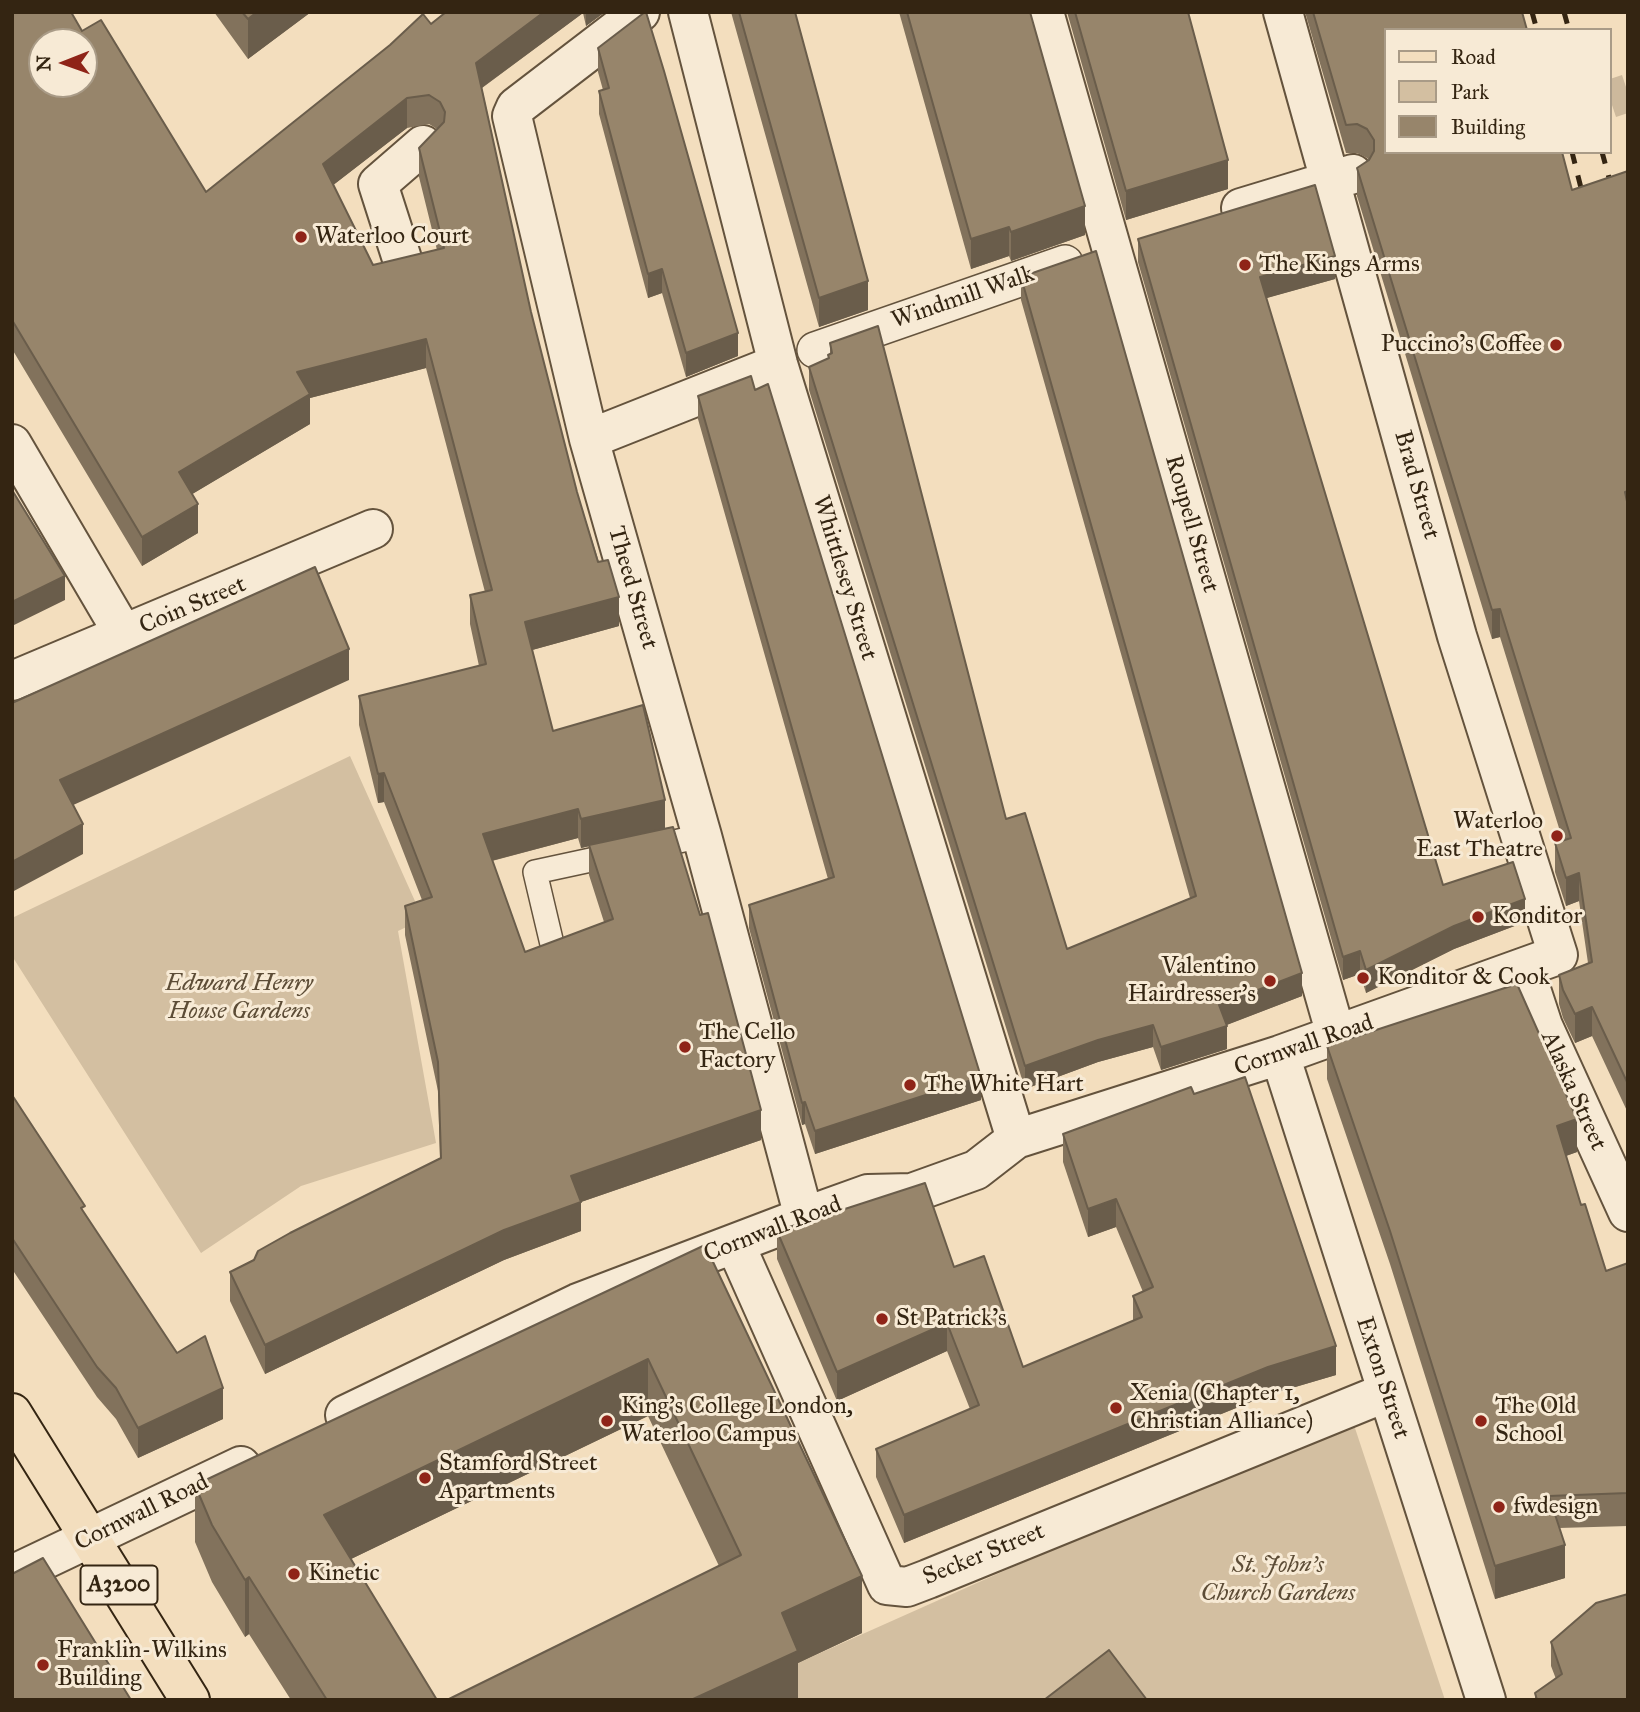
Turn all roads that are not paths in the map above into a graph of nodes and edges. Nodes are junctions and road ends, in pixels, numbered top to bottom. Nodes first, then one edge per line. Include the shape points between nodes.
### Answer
1 (640, 12) edge
2 (688, 12) edge
3 (1044, 12) edge
4 (1283, 12) edge
5 (423, 145) edge
6 (1342, 177) junction
7 (1210, 217) edge
8 (1147, 236) edge
9 (1112, 247) junction
10 (403, 262) edge
11 (815, 350) dead end
12 (778, 364) junction
13 (589, 439) junction
14 (12, 444) edge
15 (373, 529) dead end
16 (124, 635) junction
17 (12, 681) edge
18 (702, 836) junction
19 (552, 944) edge
20 (1541, 962) junction
21 (1336, 1035) junction
22 (1280, 1055) junction
23 (1016, 1139) junction
24 (1628, 1212) edge
25 (804, 1217) junction
26 (735, 1244) junction
27 (1387, 1392) junction
28 (12, 1413) edge
29 (318, 1428) edge
30 (268, 1452) edge
31 (90, 1538) junction
32 (12, 1576) edge
33 (190, 1700) edge
34 (1486, 1700) edge

1 - 13 street, Theed Street via 501,121
2 - 12 street, Whittlesey Street
3 - 9 street, Roupell Street
4 - 6 street, Brad Street
5 - 10 street via 378,184
6 - 7 street
6 - 20 street, Brad Street
8 - 9 street, Windmill Walk
9 - 11 street, Windmill Walk
9 - 21 street, Roupell Street
12 - 13 street
12 - 23 street, Whittlesey Street
13 - 18 street, Theed Street
14 - 16 street
15 - 16 street, Coin Street
16 - 17 street, Coin Street
18 - 19 lane via 536,872
18 - 25 street, Theed Street
20 - 21 street, Cornwall Road
20 - 24 street, Alaska Street via 1544,1026
21 - 22 street, Cornwall Road
22 - 23 street, Cornwall Road
22 - 27 street, Exton Street
23 - 25 street, Cornwall Road via 976,1170 912,1194 868,1194
25 - 26 street, Cornwall Road
26 - 27 street, Secker Street via 887,1586 907,1587 928,1579
26 - 29 street, Cornwall Road via 578,1303
27 - 34 street, Exton Street
28 - 31 main road, A3200
30 - 31 street, Cornwall Road
31 - 32 street, Cornwall Road
31 - 33 main road, A3200

